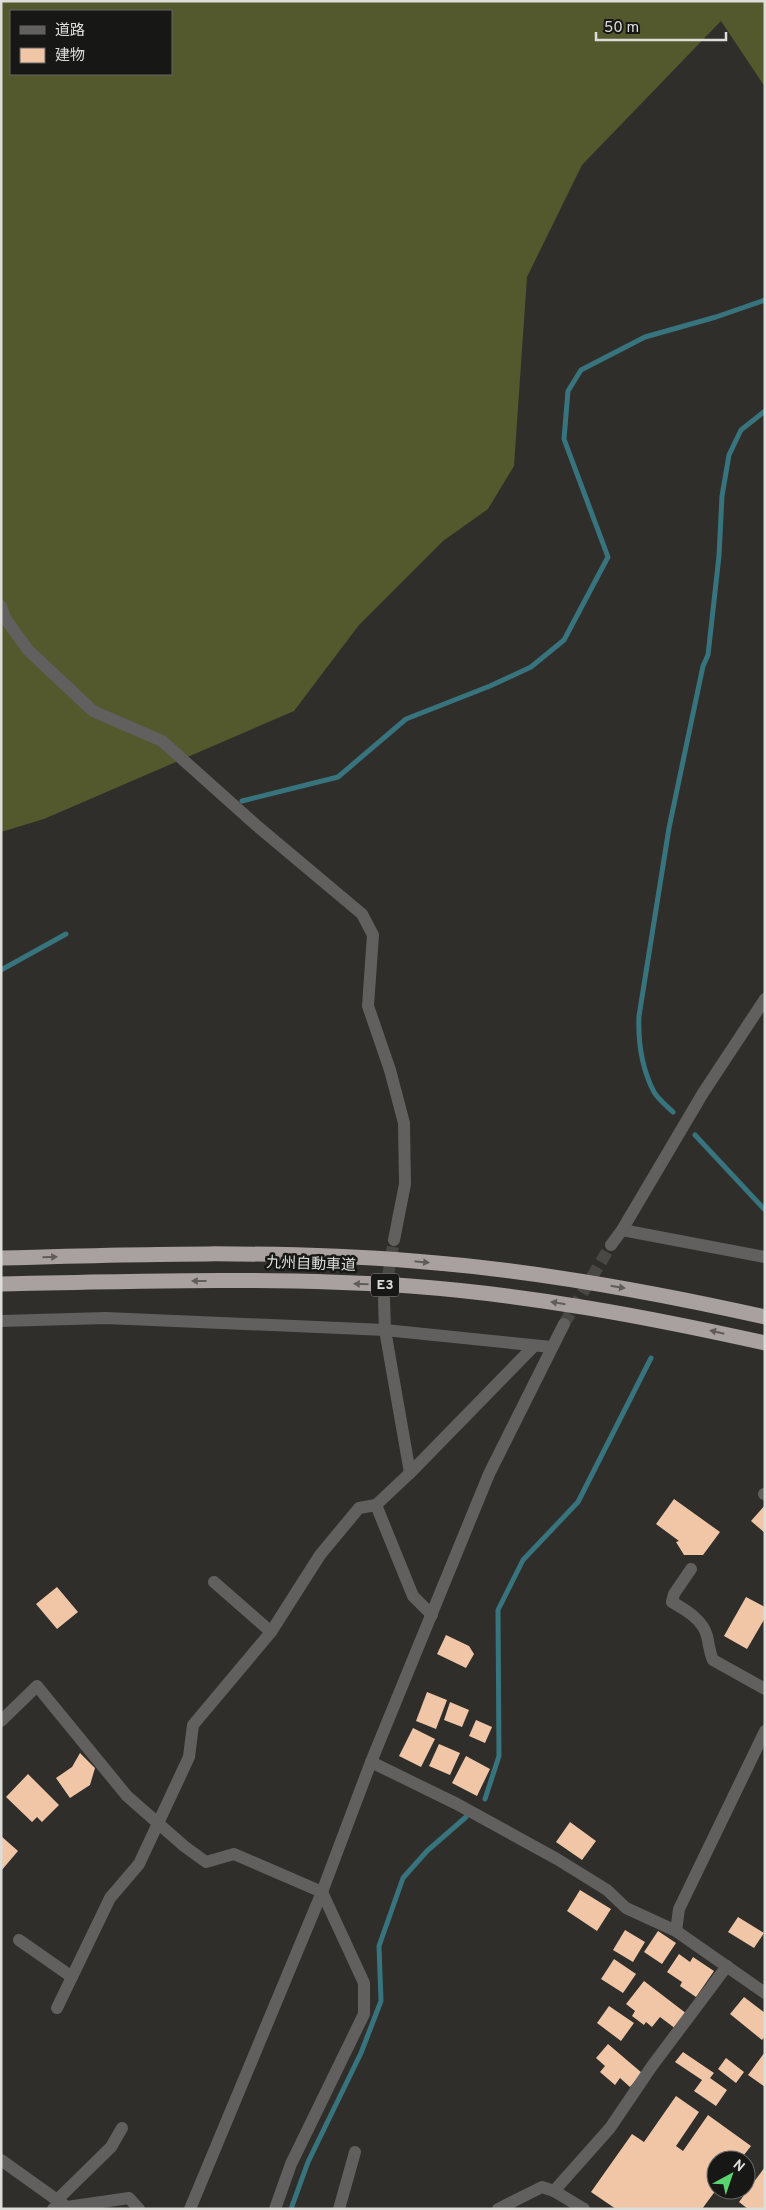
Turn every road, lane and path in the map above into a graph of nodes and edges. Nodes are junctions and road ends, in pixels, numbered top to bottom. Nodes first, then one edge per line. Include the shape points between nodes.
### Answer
1 (1, 606) edge
2 (765, 999) edge
3 (622, 1230) junction
4 (394, 1240) tunnel mouth
5 (611, 1245) tunnel mouth
6 (765, 1257) edge
7 (1, 1258) edge
8 (1, 1284) edge
9 (384, 1299) tunnel mouth
10 (765, 1317) edge
11 (1, 1321) edge
12 (564, 1324) tunnel mouth
13 (386, 1330) junction
14 (765, 1343) edge
15 (534, 1346) junction
16 (551, 1347) junction
17 (410, 1473) junction
18 (376, 1505) junction
19 (691, 1569) dead end
20 (214, 1582) dead end
21 (432, 1615) junction
22 (271, 1632) junction
23 (765, 1689) edge
24 (1, 1721) edge
25 (765, 1731) edge
26 (371, 1762) junction
27 (158, 1822) junction
28 (322, 1892) junction
29 (676, 1931) junction
30 (18, 1940) dead end
31 (727, 1966) junction
32 (72, 1977) junction
33 (765, 1993) edge
34 (56, 2008) dead end
35 (122, 2128) dead end
36 (355, 2152) dead end
37 (1, 2160) edge
38 (554, 2191) junction
39 (58, 2205) edge
40 (140, 2209) edge
41 (190, 2209) edge
42 (275, 2209) edge
43 (338, 2209) edge
44 (498, 2209) edge
45 (584, 2209) edge

1 - 4 street via 5,618 28,650 93,711 162,741 362,914 373,935 368,1006 404,1123 405,1184
2 - 3 street via 703,1093
3 - 5 street
3 - 6 street
7 -> 10 highway, 九州自動車道 / E3 via 151,1254 414,1261 538,1274 632,1289
14 -> 8 highway, 九州自動車道 / E3 via 646,1317 532,1298 410,1286 276,1281
9 - 13 street
11 - 13 street via 106,1318
12 - 16 street
13 - 15 street
13 - 17 street
15 - 16 street
15 - 17 street
16 - 21 street via 489,1474
17 - 18 street
18 - 21 street via 413,1596
18 - 22 street via 359,1508 331,1541
19 - 23 street via 672,1602 700,1623 707,1634 713,1660
20 - 22 street
21 - 26 street
22 - 27 street via 193,1725 189,1757
24 - 27 street via 37,1686 127,1796
25 - 29 street via 679,1908
26 - 28 street
26 - 29 street via 557,1859 607,1890 626,1908
27 - 28 street via 206,1862 234,1854
27 - 32 street via 139,1864 110,1898
28 - 41 street
28 - 42 street via 364,1983 364,2014 291,2164
29 - 31 street
30 - 32 street
31 - 33 street
31 - 38 street via 610,2128
32 - 34 street
35 - 39 street via 112,2147
36 - 43 street
37 - 39 street
38 - 44 street via 542,2187
38 - 45 street
39 - 40 street via 129,2198

